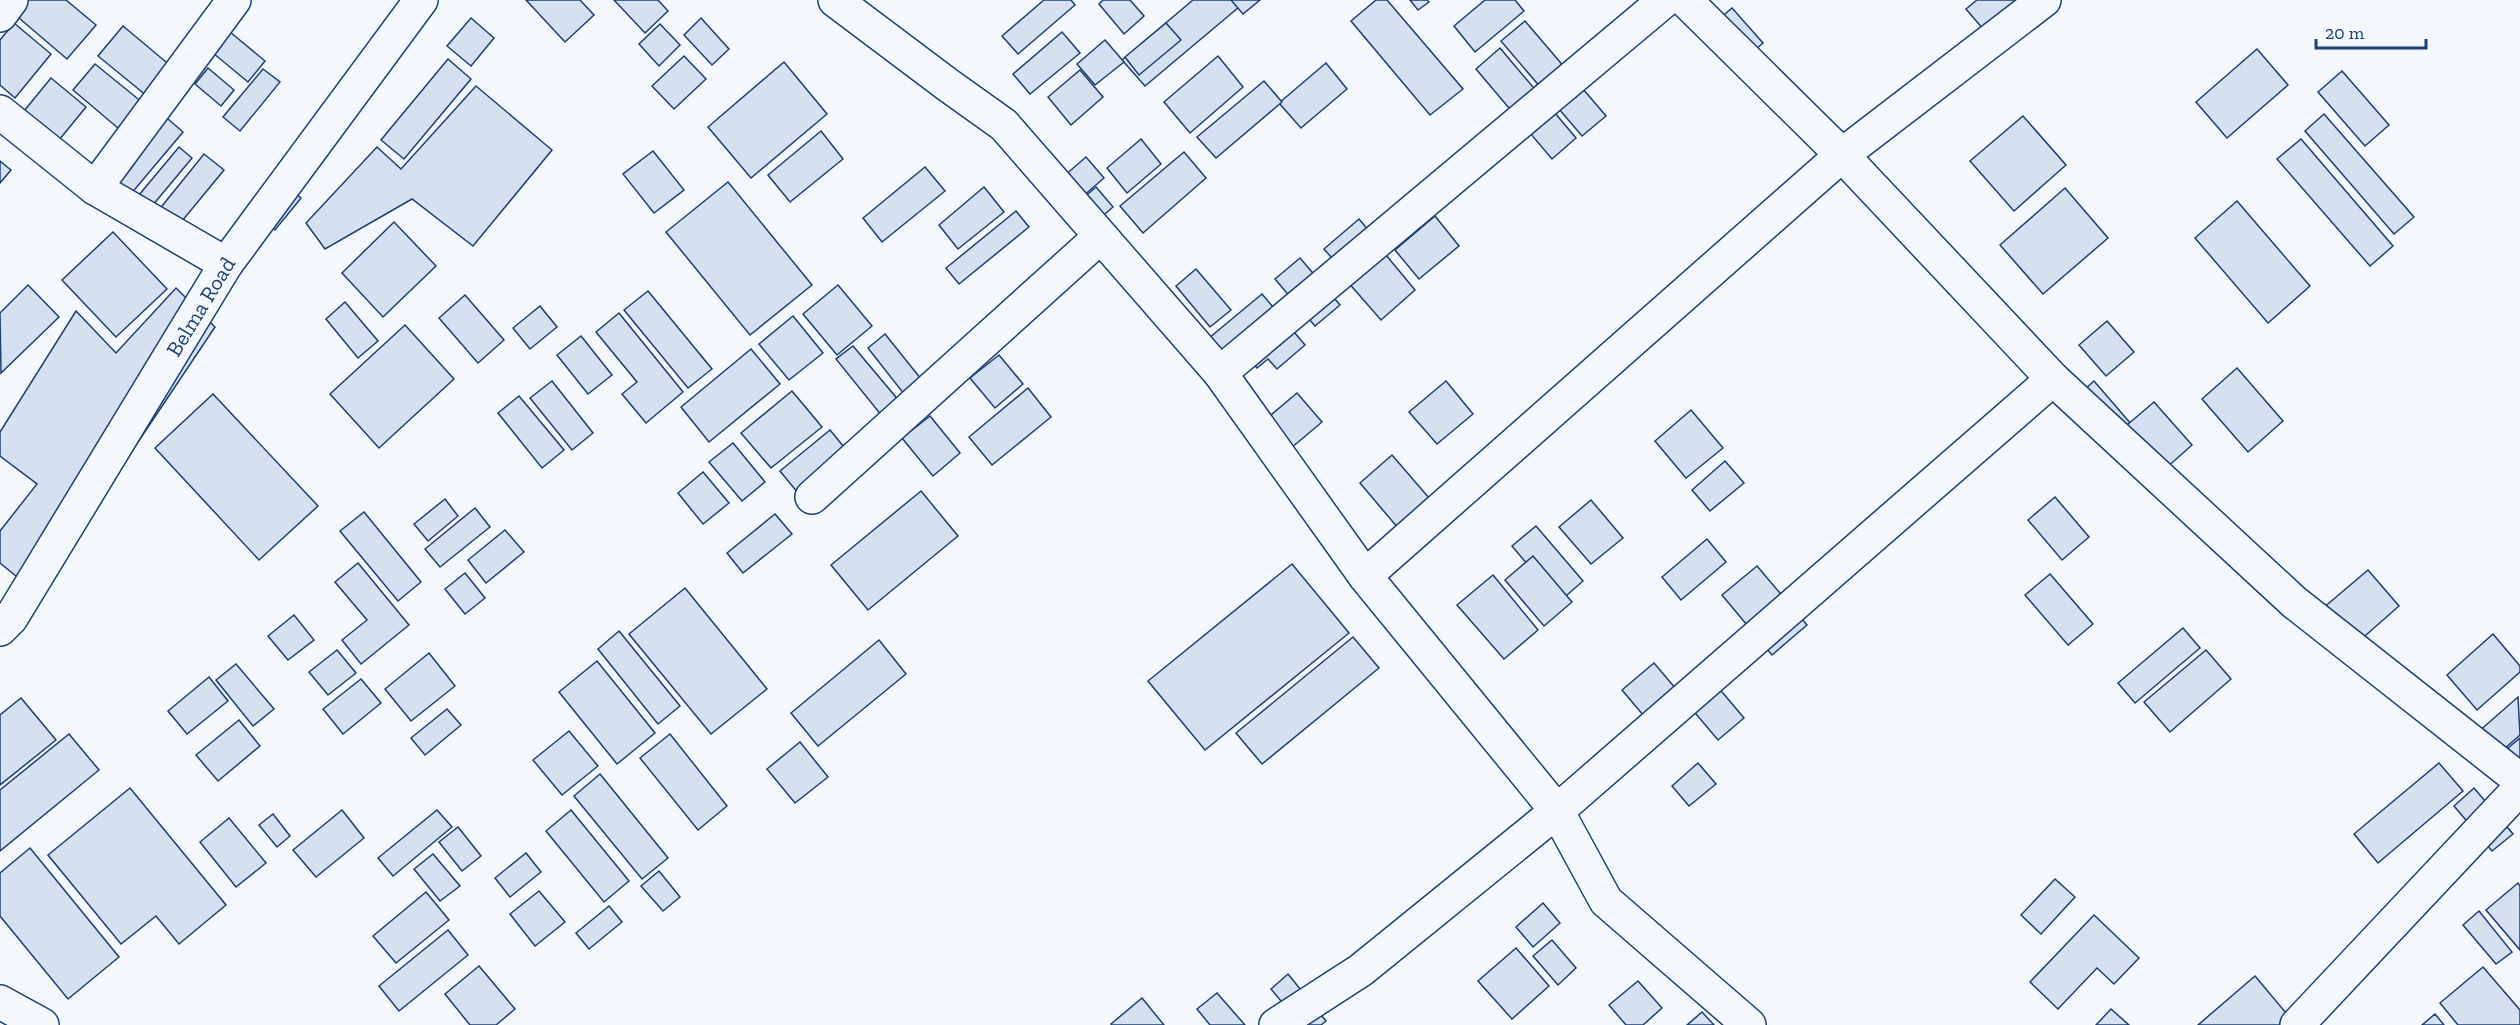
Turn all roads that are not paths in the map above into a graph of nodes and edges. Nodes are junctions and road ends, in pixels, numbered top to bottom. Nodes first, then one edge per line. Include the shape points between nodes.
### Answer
1 (11, 0) edge
2 (234, 0) edge
3 (421, 0) edge
4 (835, 0) edge
5 (1665, 0) edge
6 (1685, 0) edge
7 (2044, 0) edge
8 (0, 15) edge
9 (0, 112) edge
10 (1842, 155) junction
11 (95, 188) junction
12 (1100, 237) junction
13 (226, 264) junction
14 (1221, 373) junction
15 (2053, 379) junction
16 (812, 497) dead end
17 (1365, 576) junction
18 (0, 629) edge
19 (2520, 780) edge
20 (2520, 788) edge
21 (1557, 811) junction
22 (0, 1002) edge
23 (42, 1025) edge
24 (1276, 1025) edge
25 (1749, 1025) edge
26 (2297, 1025) edge

1 - 8 street
2 - 11 street
3 - 13 street, Belma Road
4 - 12 street via 1004,125
5 - 14 street
6 - 10 street
7 - 10 street
9 - 11 street
10 - 15 street
10 - 17 street
11 - 13 street
12 - 14 street
12 - 16 street
13 - 18 street, Belma Road via 11,618
14 - 17 street
15 - 19 street via 2294,602
15 - 21 street
17 - 21 street
20 - 26 street
21 - 24 street via 1361,970
21 - 25 street via 1606,901
22 - 23 street

